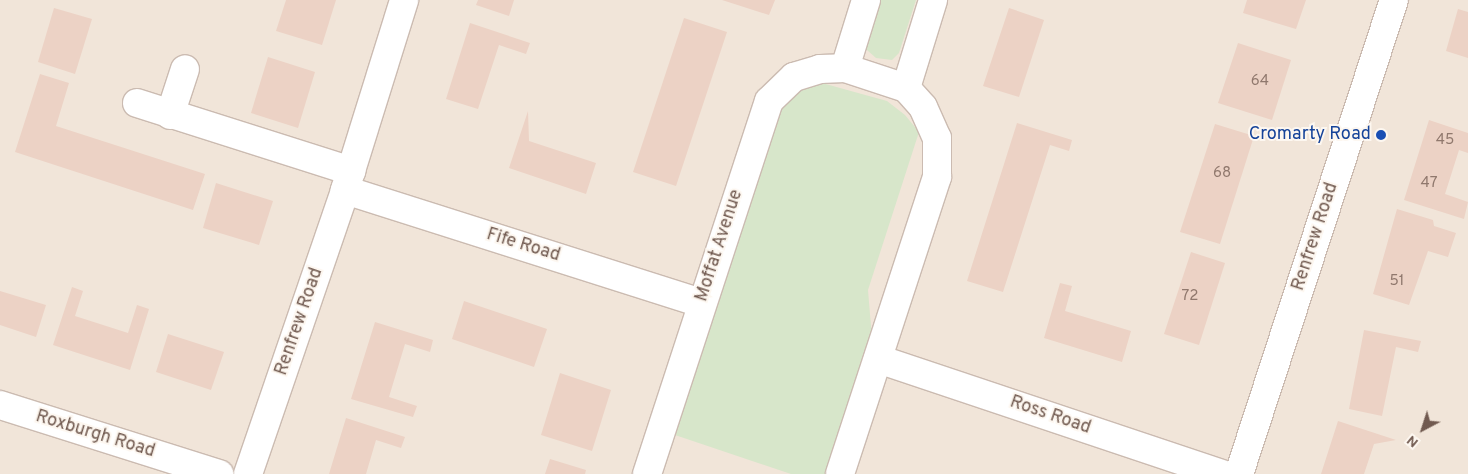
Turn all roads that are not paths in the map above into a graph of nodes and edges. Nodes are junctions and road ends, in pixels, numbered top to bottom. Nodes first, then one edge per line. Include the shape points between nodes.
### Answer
1 (404, 0) edge
2 (866, 0) edge
3 (933, 0) edge
4 (1394, 0) edge
5 (845, 68) junction
6 (185, 69) dead end
7 (906, 88) junction
8 (137, 103) dead end
9 (170, 114) junction
10 (348, 180) junction
11 (702, 303) junction
12 (878, 359) junction
13 (0, 405) edge
14 (219, 474) edge
15 (248, 474) edge
16 (647, 474) edge
17 (840, 474) edge
18 (1222, 474) edge
19 (1239, 474) edge

1 - 10 street, Renfrew Road
2 - 5 street
3 - 7 street
4 - 19 street, Renfrew Road
5 - 7 street, Moffat Avenue
5 - 11 street, Moffat Avenue via 820,69 794,78 769,101
6 - 9 street
7 - 12 street via 923,107 937,138 937,177
8 - 9 street
9 - 10 street
10 - 11 street, Fife Road
10 - 15 street, Renfrew Road
11 - 16 street, Moffat Avenue
12 - 17 street
12 - 18 street, Ross Road
13 - 14 street, Roxburgh Road

